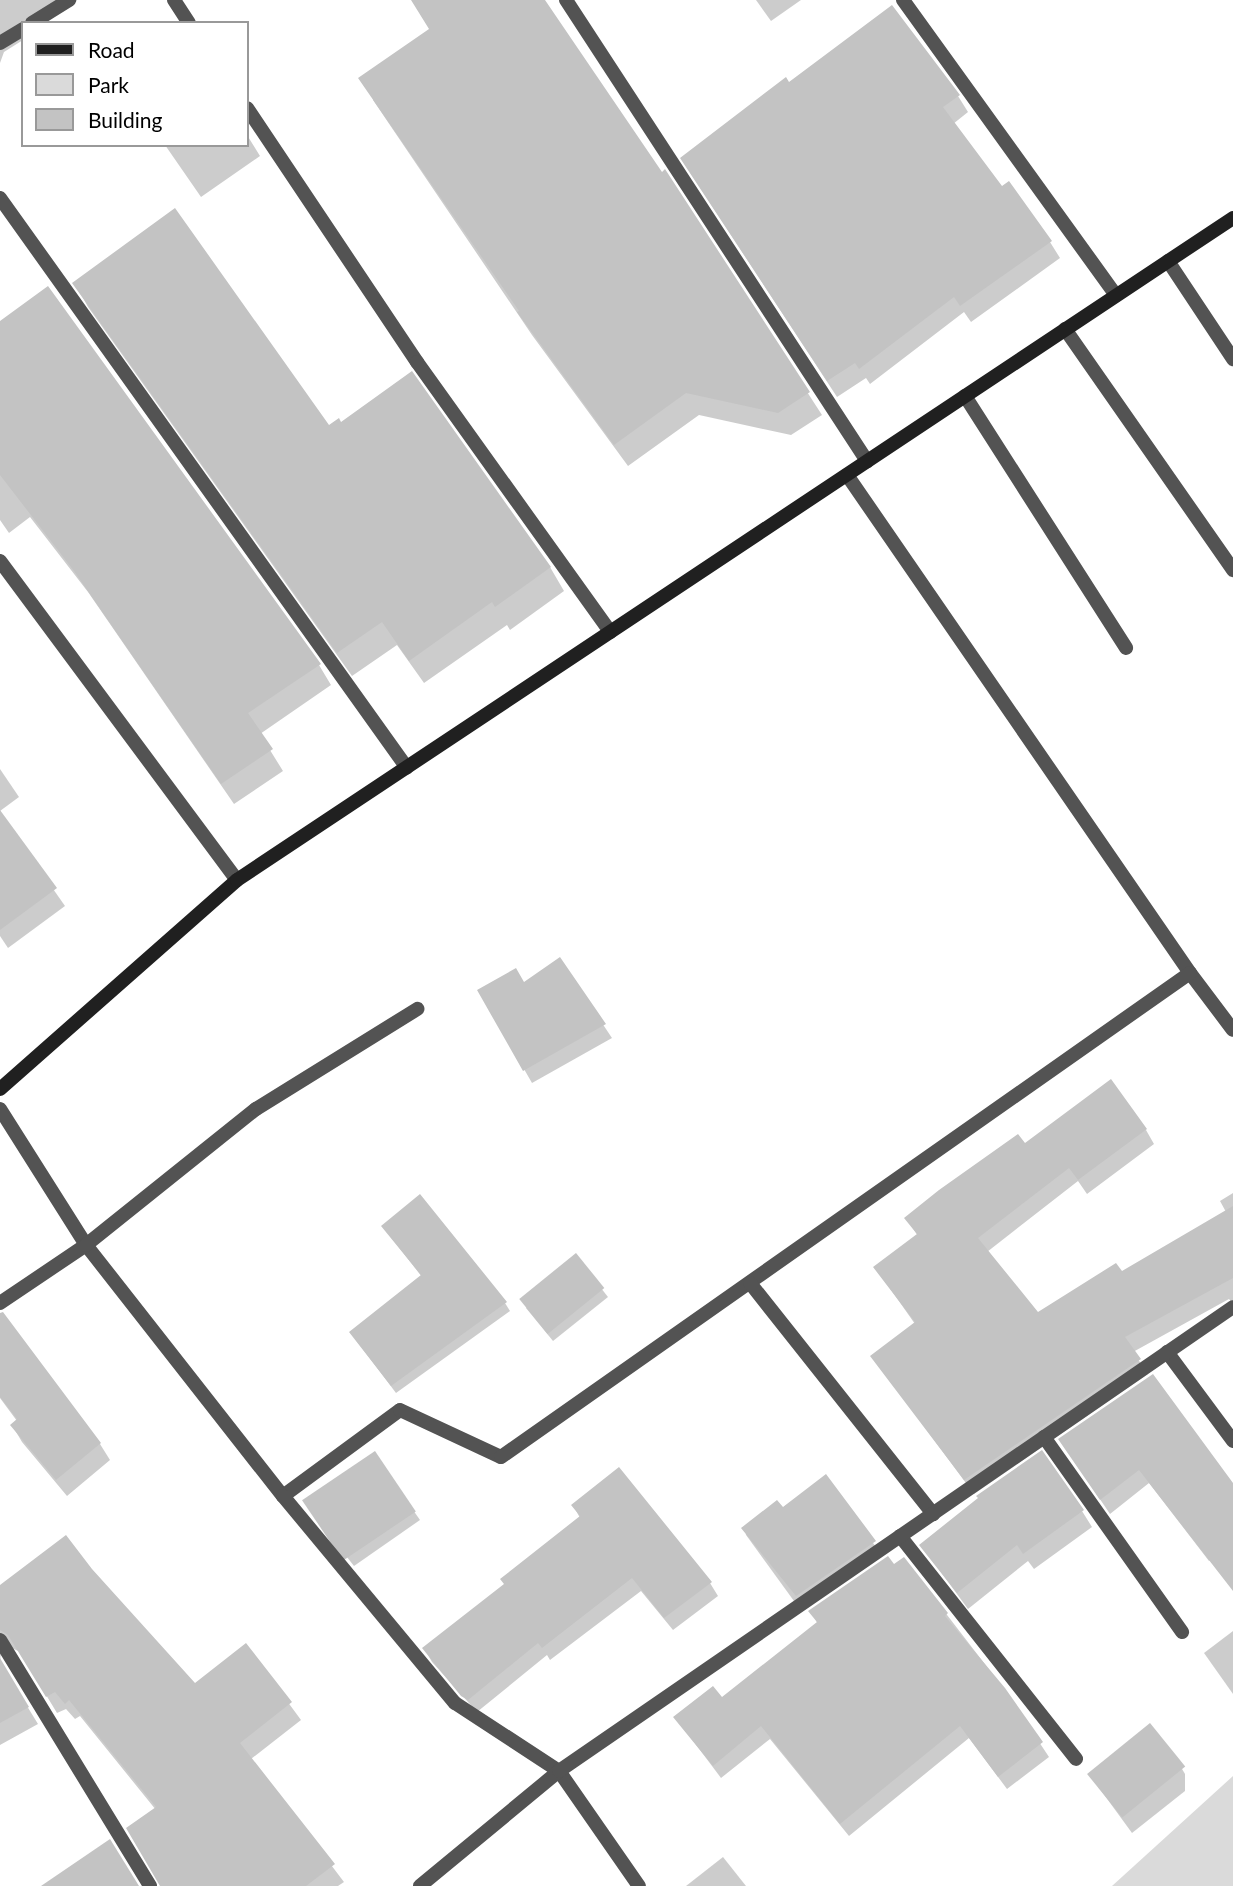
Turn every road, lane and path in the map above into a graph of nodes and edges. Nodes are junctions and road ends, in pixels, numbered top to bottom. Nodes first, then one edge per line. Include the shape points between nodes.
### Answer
1 (69, 0) edge
2 (174, 0) edge
3 (566, 0) edge
4 (903, 0) edge
5 (35, 21) edge
6 (189, 21) edge
7 (21, 30) edge
8 (0, 43) edge
9 (248, 109) edge
10 (0, 198) edge
11 (1233, 218) edge
12 (1168, 261) junction
13 (1116, 295) junction
14 (1065, 329) junction
15 (1233, 359) edge
16 (965, 396) junction
17 (867, 461) junction
18 (847, 475) junction
19 (0, 561) edge
20 (1233, 569) edge
21 (610, 632) junction
22 (1126, 648) dead end
23 (407, 768) junction
24 (237, 880) junction
25 (1190, 973) junction
26 (417, 1009) dead end
27 (1233, 1030) edge
28 (0, 1089) edge
29 (0, 1109) edge
30 (86, 1245) junction
31 (750, 1283) junction
32 (0, 1303) edge
33 (1233, 1307) edge
34 (1167, 1352) junction
35 (1044, 1437) junction
36 (1233, 1441) edge
37 (283, 1496) junction
38 (933, 1514) junction
39 (900, 1536) junction
40 (1182, 1632) dead end
41 (0, 1640) edge
42 (1076, 1759) dead end
43 (559, 1771) junction
44 (150, 1886) edge
45 (420, 1886) edge
46 (639, 1886) edge

1 - 5 street
2 - 6 street
3 - 17 street
4 - 13 street
7 - 8 street
9 - 21 street via 417,362
10 - 23 street
11 - 12 street
12 - 13 street
12 - 15 street
13 - 14 street
14 - 16 street
14 - 20 street
16 - 17 street
16 - 22 street
17 - 18 street
18 - 21 street
18 - 25 street
19 - 24 street
21 - 23 street
23 - 24 street
24 - 28 street
25 - 27 street
25 - 31 street
26 - 30 street via 256,1109
29 - 30 street
30 - 32 street
30 - 37 street
31 - 37 street via 500,1457 400,1409
31 - 38 street
33 - 34 street
34 - 35 street
34 - 36 street
35 - 38 street
35 - 40 street
37 - 43 street via 456,1703
38 - 39 street
39 - 42 street
39 - 43 street
41 - 44 street
43 - 45 street
43 - 46 street

